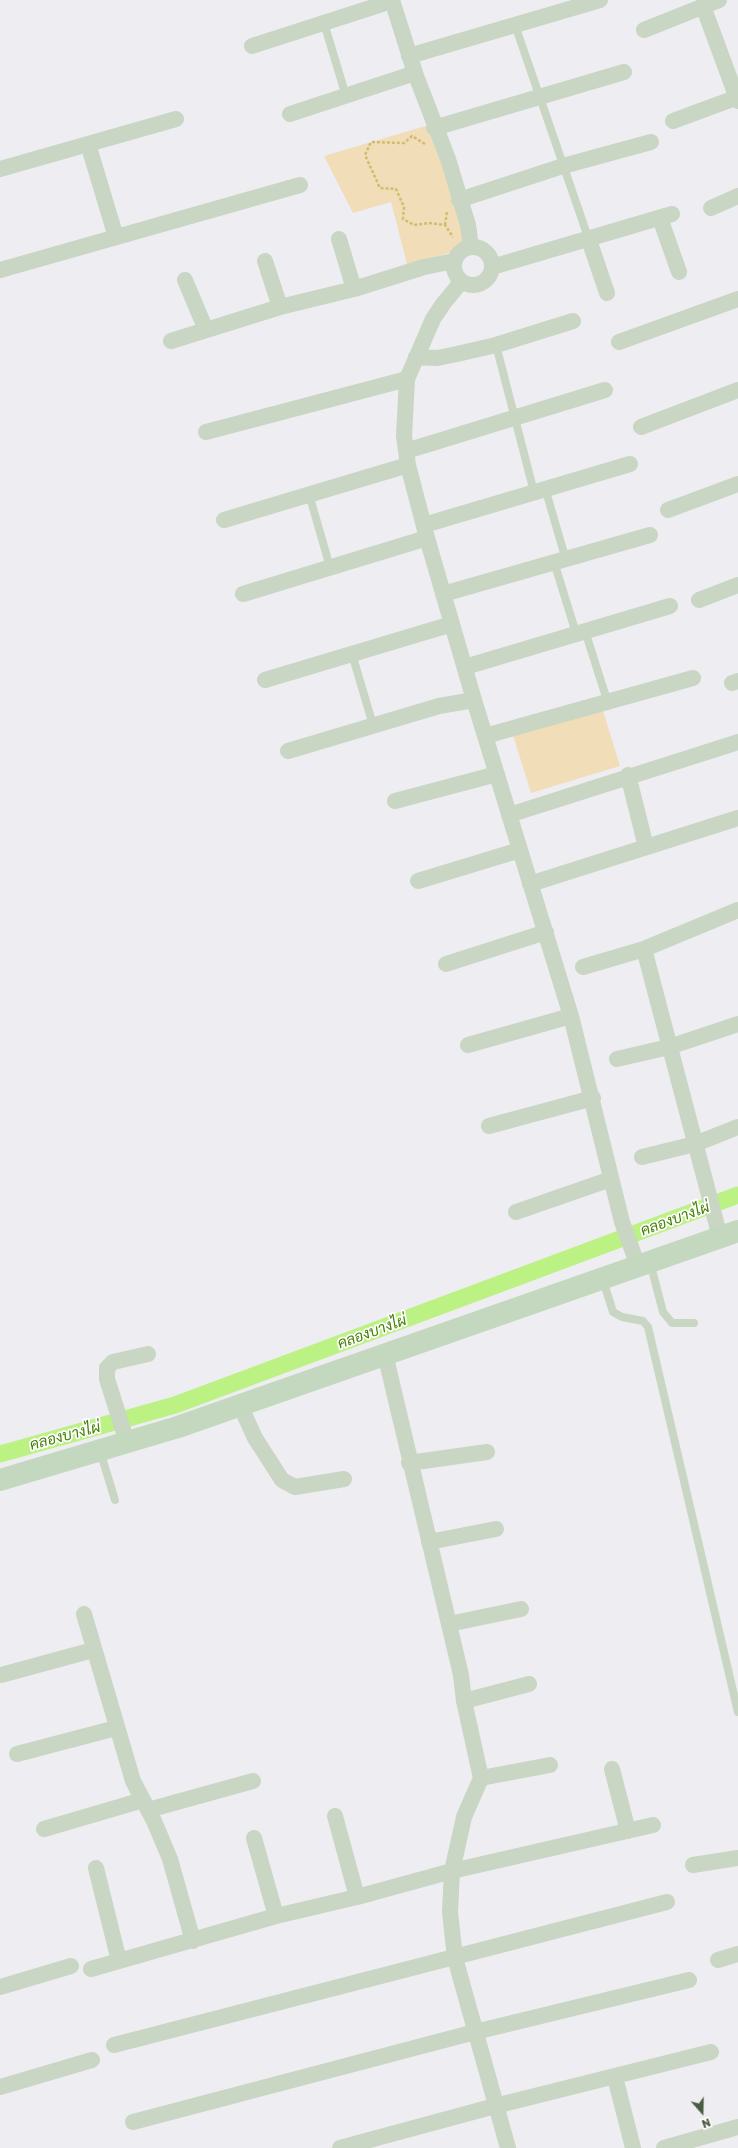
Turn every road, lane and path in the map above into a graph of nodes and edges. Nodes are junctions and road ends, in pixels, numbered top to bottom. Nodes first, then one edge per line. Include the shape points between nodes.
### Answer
1 (600, 0) edge
2 (719, 0) edge
3 (392, 1) edge
4 (703, 6) junction
5 (324, 23) junction
6 (515, 25) junction
7 (644, 30) dead end
8 (252, 46) dead end
9 (409, 56) junction
10 (624, 72) dead end
11 (415, 73) junction
12 (346, 96) junction
13 (540, 97) junction
14 (738, 99) edge
15 (290, 114) dead end
16 (176, 119) dead end
17 (674, 121) dead end
18 (434, 128) junction
19 (651, 142) dead end
20 (88, 144) junction
21 (427, 146) dead end
22 (563, 166) junction
23 (0, 168) edge
24 (300, 184) dead end
25 (738, 196) edge
26 (459, 200) junction
27 (711, 208) dead end
28 (116, 237) junction
29 (339, 239) dead end
30 (589, 240) junction
31 (463, 253) junction
32 (265, 261) dead end
33 (492, 267) junction
34 (0, 270) edge
35 (679, 272) dead end
36 (185, 280) dead end
37 (461, 282) junction
38 (354, 289) junction
39 (607, 293) dead end
40 (738, 299) edge
41 (280, 307) junction
42 (573, 321) dead end
43 (206, 330) junction
44 (171, 341) dead end
45 (619, 342) dead end
46 (496, 344) junction
47 (416, 357) junction
48 (407, 379) junction
49 (605, 390) dead end
50 (738, 390) edge
51 (514, 419) junction
52 (641, 427) dead end
53 (206, 432) dead end
54 (407, 458) junction
55 (630, 464) dead end
56 (738, 484) edge
57 (540, 490) junction
58 (309, 494) junction
59 (668, 510) dead end
60 (224, 520) dead end
61 (425, 531) junction
62 (650, 536) dead end
63 (560, 561) junction
64 (330, 567) junction
65 (738, 585) edge
66 (243, 594) dead end
67 (443, 594) junction
68 (699, 600) dead end
69 (670, 606) dead end
70 (452, 624) junction
71 (581, 632) junction
72 (352, 654) junction
73 (465, 667) junction
74 (693, 678) dead end
75 (265, 680) dead end
76 (474, 700) junction
77 (608, 703) junction
78 (373, 725) junction
79 (485, 736) junction
80 (738, 742) edge
81 (288, 751) dead end
82 (497, 774) junction
83 (628, 775) junction
84 (395, 801) dead end
85 (509, 815) junction
86 (738, 818) edge
87 (646, 847) junction
88 (520, 850) junction
89 (418, 881) dead end
90 (530, 884) junction
91 (737, 913) edge
92 (546, 932) junction
93 (644, 949) junction
94 (446, 964) dead end
95 (583, 967) dead end
96 (571, 1016) junction
97 (738, 1024) edge
98 (468, 1045) dead end
99 (669, 1047) junction
100 (617, 1059) dead end
101 (593, 1098) junction
102 (489, 1126) dead end
103 (738, 1127) edge
104 (695, 1144) junction
105 (642, 1157) dead end
106 (611, 1179) junction
107 (516, 1212) dead end
108 (724, 1230) edge
109 (640, 1260) junction
110 (603, 1278) junction
111 (694, 1323) dead end
112 (148, 1354) dead end
113 (385, 1354) junction
114 (240, 1405) junction
115 (125, 1436) junction
116 (100, 1450) junction
117 (488, 1452) dead end
118 (409, 1463) junction
119 (344, 1479) dead end
120 (0, 1480) edge
121 (115, 1500) dead end
122 (496, 1529) dead end
123 (429, 1542) junction
124 (521, 1609) dead end
125 (84, 1614) dead end
126 (449, 1624) junction
127 (93, 1650) junction
128 (0, 1675) edge
129 (529, 1684) dead end
130 (464, 1701) junction
131 (738, 1712) edge
132 (116, 1728) junction
133 (17, 1754) dead end
134 (550, 1765) dead end
135 (612, 1769) dead end
136 (481, 1778) junction
137 (252, 1781) dead end
138 (146, 1805) junction
139 (335, 1816) dead end
140 (653, 1825) dead end
141 (44, 1829) dead end
142 (628, 1831) junction
143 (254, 1838) dead end
144 (738, 1858) edge
145 (693, 1865) dead end
146 (96, 1868) dead end
147 (452, 1871) junction
148 (357, 1897) junction
149 (667, 1902) dead end
150 (276, 1916) junction
151 (193, 1941) junction
152 (738, 1954) edge
153 (454, 1958) junction
154 (718, 1960) dead end
155 (119, 1961) junction
156 (71, 1966) dead end
157 (91, 1969) dead end
158 (689, 1980) dead end
159 (0, 1987) edge
160 (475, 2032) junction
161 (114, 2045) dead end
162 (710, 2052) dead end
163 (92, 2060) dead end
164 (615, 2077) junction
165 (0, 2087) edge
166 (495, 2106) junction
167 (133, 2122) dead end
168 (738, 2127) edge
169 (340, 2148) edge
170 (508, 2148) edge
171 (633, 2148) edge
172 (664, 2148) edge

1 - 6 street
2 - 4 street
3 - 5 street
3 - 9 street
4 - 7 street
4 - 14 street
5 - 8 street
5 - 12 lane
6 - 9 street
6 - 13 lane
9 - 11 street
10 - 13 street
11 - 12 street
11 - 18 street
12 - 15 street
13 - 18 street
13 - 22 lane
14 - 17 street
16 - 20 street
18 - 26 street via 448,159
19 - 22 street
20 - 23 street
20 - 28 street
21 - 31 path via 412,136 404,143 371,142 365,155 380,188 396,189 404,207 403,219 414,225 445,225
22 - 26 street
22 - 30 lane
24 - 28 street
25 - 27 street
26 - 31 street via 468,225
28 - 34 street
29 - 38 street
30 - 33 street
30 - 35 street via 666,216
30 - 39 street
31 - 33 street via 484,250 492,261
31 - 37 street via 454,269
31 - 38 street
32 - 41 street
33 - 37 street via 490,276 484,282 477,285
36 - 43 street
37 - 47 street via 433,319
38 - 41 street
40 - 45 street
41 - 43 street
42 - 46 street
43 - 44 street
46 - 47 street via 437,358
46 - 51 lane
47 - 48 street
48 - 53 street
48 - 54 street via 404,436
49 - 51 street
50 - 52 street
51 - 54 street
51 - 57 lane
54 - 58 street
54 - 61 street
55 - 57 street
56 - 59 street
57 - 61 street
57 - 63 lane
58 - 60 street
58 - 64 lane
61 - 64 street
61 - 67 street
62 - 63 street
63 - 67 street
63 - 71 lane
64 - 66 street
65 - 68 street
67 - 70 street
69 - 71 street
70 - 72 street
70 - 73 street
71 - 73 street
71 - 77 lane
72 - 75 street
72 - 78 lane
73 - 76 street
74 - 77 street
76 - 78 street via 439,706
76 - 79 street
77 - 79 street
78 - 81 street
79 - 82 street
80 - 83 street
82 - 84 street
82 - 85 street
83 - 85 street
83 - 87 street
85 - 88 street
86 - 87 street
87 - 90 street
88 - 89 street
88 - 90 street
90 - 92 street
91 - 93 street
92 - 94 street
92 - 96 street
93 - 95 street
93 - 99 street
96 - 98 street
96 - 101 street
97 - 99 street
99 - 100 street
99 - 104 street
101 - 102 street
101 - 106 street
103 - 104 street
104 - 105 street
104 - 108 street via 705,1185
106 - 107 street
106 - 109 street via 624,1228
108 - 109 street
109 - 110 street
109 - 111 lane via 664,1312 672,1323
110 - 113 street
110 - 131 lane via 613,1312 622,1317 643,1321 648,1327
112 - 115 street via 113,1362 106,1368 116,1412
113 - 114 street
113 - 118 street
114 - 115 street
114 - 119 street via 255,1438 282,1480 295,1486
115 - 116 street
116 - 120 street
116 - 121 lane
117 - 118 street
118 - 123 street
122 - 123 street
123 - 126 street
124 - 126 street
125 - 127 street
126 - 130 street via 461,1675
127 - 128 street
127 - 132 street
129 - 130 street
130 - 136 street
132 - 133 street
132 - 138 street via 133,1781
134 - 136 street
135 - 142 street
136 - 147 street via 464,1817
137 - 138 street
138 - 141 street
138 - 151 street via 170,1858
139 - 148 street
140 - 142 street
142 - 147 street
143 - 150 street
144 - 145 street
146 - 155 street
147 - 148 street
147 - 153 street via 450,1912
148 - 150 street
149 - 153 street
150 - 151 street
151 - 155 street
152 - 154 street
153 - 160 street
153 - 161 street
155 - 157 street
156 - 159 street
158 - 160 street
160 - 166 street
160 - 167 street
162 - 164 street
163 - 165 street
164 - 166 street
164 - 171 street
166 - 169 street
166 - 170 street
168 - 172 street

